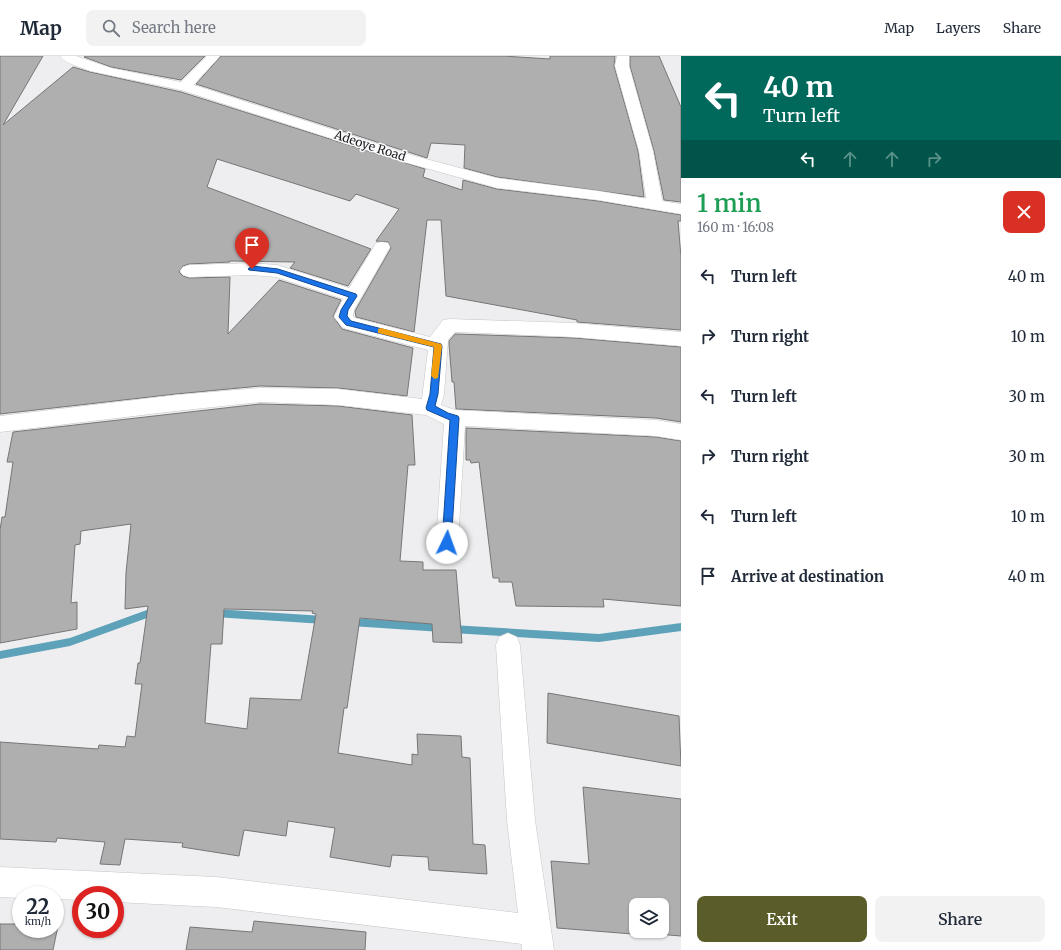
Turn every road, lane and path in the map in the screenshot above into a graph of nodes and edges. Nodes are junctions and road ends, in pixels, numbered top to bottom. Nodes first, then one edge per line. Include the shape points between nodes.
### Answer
1 (66, 56) edge
2 (214, 56) edge
3 (623, 56) edge
4 (184, 87) junction
5 (655, 204) junction
6 (681, 209) edge
7 (382, 247) dead end
8 (189, 271) dead end
9 (353, 296) junction
10 (681, 339) edge
11 (438, 346) junction
12 (430, 408) junction
13 (455, 418) junction
14 (0, 424) edge
15 (681, 432) edge
16 (447, 543) dead end
17 (508, 645) dead end
18 (0, 882) edge
19 (537, 940) edge

1 - 4 street, Adeoye Road via 97,68
2 - 4 street
3 - 5 street via 622,66 646,151
4 - 5 street, Adeoye Road via 487,181
5 - 6 street, Adeoye Road
7 - 9 street
8 - 9 street via 278,271
9 - 11 street via 344,310 343,317 349,323
10 - 11 street via 574,330 450,325 439,338
11 - 12 street via 434,394
12 - 13 street
12 - 14 street via 338,397 260,395
13 - 15 street via 656,428
13 - 16 street
17 - 19 street via 521,820
18 - 19 street via 216,892

